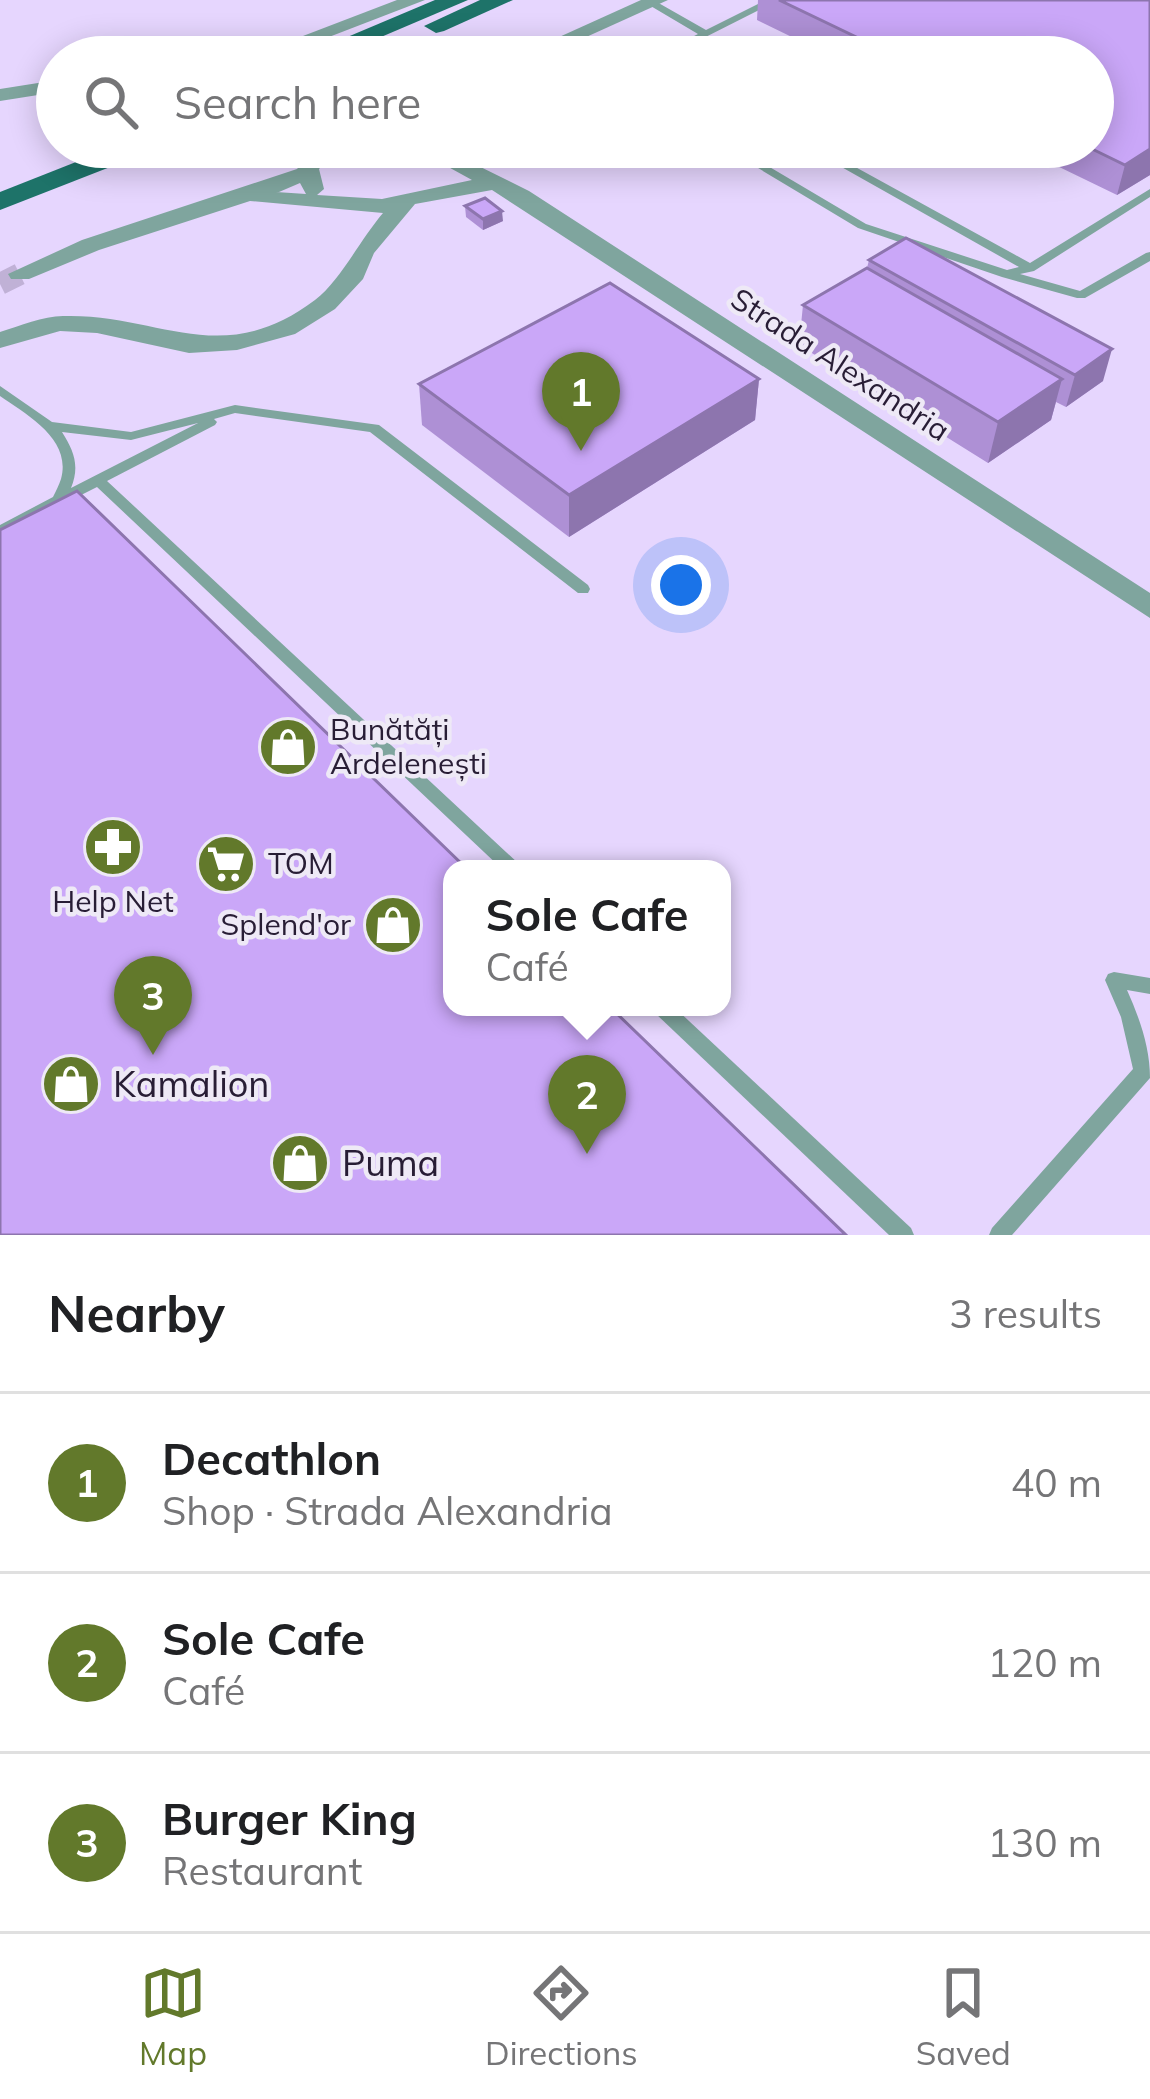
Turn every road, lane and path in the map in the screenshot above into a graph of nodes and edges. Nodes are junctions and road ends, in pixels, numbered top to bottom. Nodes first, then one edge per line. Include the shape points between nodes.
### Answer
1 (416, 0) edge
2 (456, 0) edge
3 (501, 0) edge
4 (775, 0) edge
5 (655, 1) edge
6 (704, 33) junction
7 (316, 36) edge
8 (365, 36) edge
9 (413, 36) edge
10 (574, 36) edge
11 (698, 36) edge
12 (36, 89) edge
13 (0, 95) edge
14 (36, 167) edge
15 (85, 168) edge
16 (305, 168) edge
17 (310, 168) edge
18 (434, 168) edge
19 (460, 168) edge
20 (764, 168) edge
21 (849, 168) edge
22 (307, 171) junction
23 (0, 181) edge
24 (490, 184) junction
25 (1150, 192) edge
26 (247, 197) junction
27 (411, 198) junction
28 (1136, 200) junction
29 (0, 202) edge
30 (334, 202) junction
31 (1150, 208) edge
32 (363, 250) junction
33 (1150, 256) edge
34 (1030, 268) junction
35 (20, 274) tunnel mouth
36 (1006, 274) junction
37 (0, 340) edge
38 (0, 389) edge
39 (235, 409) junction
40 (52, 426) junction
41 (99, 482) junction
42 (58, 499) junction
43 (0, 531) edge
44 (583, 589) dead end
45 (1150, 607) edge
46 (503, 860) edge
47 (1150, 986) edge
48 (671, 1016) edge
49 (1147, 1067) edge
50 (904, 1235) edge
51 (999, 1235) edge

1 - 7 street
2 - 8 main road
3 - 9 main road
4 - 6 lane
5 - 6 lane
5 - 10 street
6 - 11 lane
12 - 13 street
14 - 23 main road
15 - 29 main road
16 - 22 street
17 - 22 street
18 - 27 street via 437,176
19 - 24 street, Strada Alexandria
20 - 36 lane via 862,226
21 - 34 lane
22 - 26 street
22 - 30 street via 315,191
24 - 27 street
24 - 45 street, Strada Alexandria via 520,196
25 - 28 lane
26 - 30 street
26 - 35 street via 100,238
27 - 30 street via 384,206
27 - 32 street
28 - 31 lane
28 - 34 lane
30 - 32 street
32 - 37 street via 354,274 326,304 286,329 237,342 189,345 59,323
33 - 36 lane via 1081,295
34 - 36 lane
38 - 40 lane
39 - 40 lane via 131,436
39 - 41 lane
39 - 44 lane via 374,428
40 - 42 lane via 70,457 71,477
41 - 42 lane
41 - 46 lane
42 - 43 lane
47 - 49 lane via 1114,980
48 - 50 lane
49 - 51 lane

